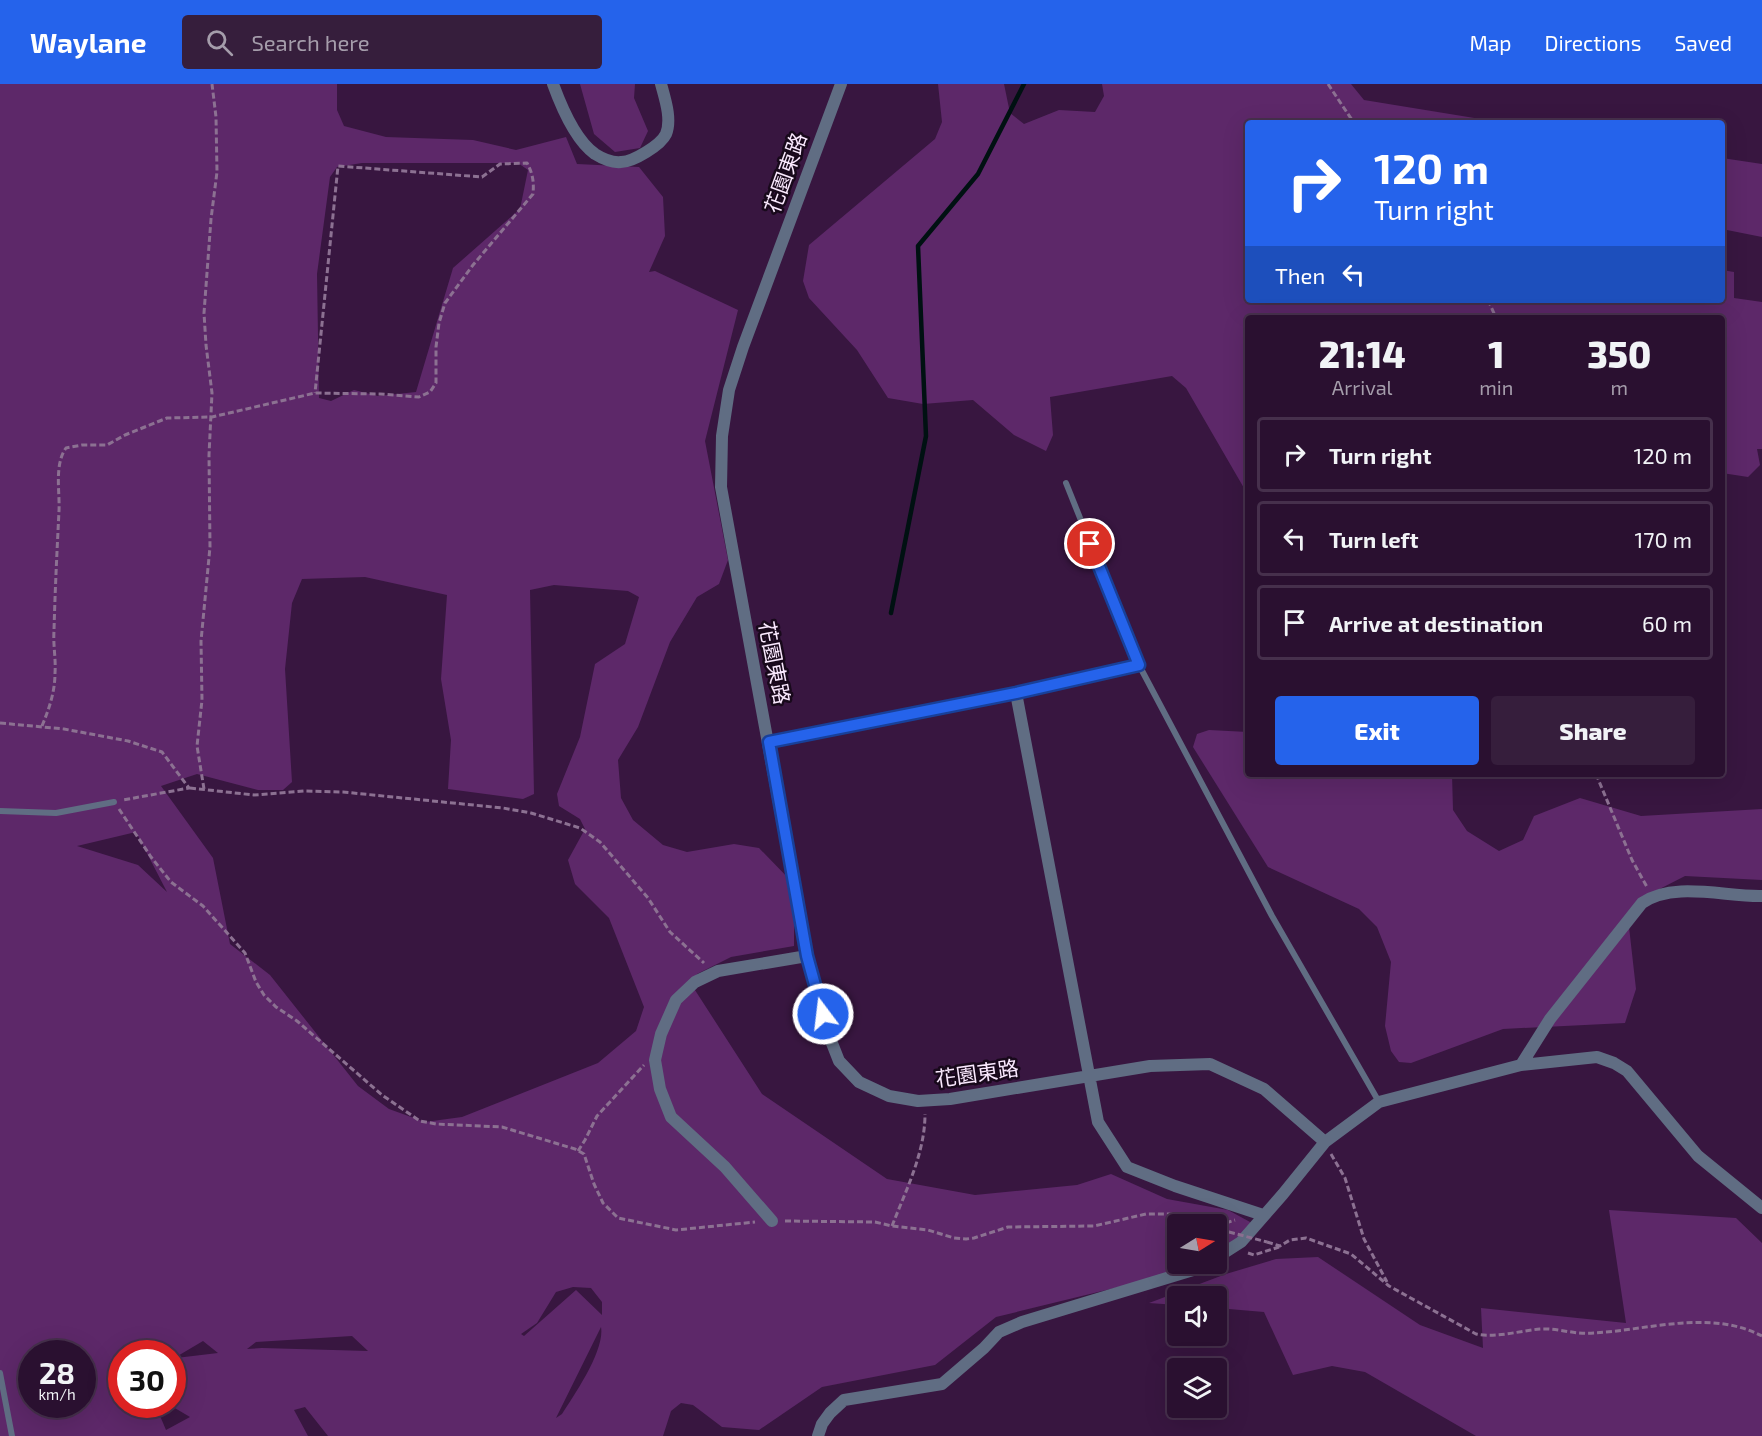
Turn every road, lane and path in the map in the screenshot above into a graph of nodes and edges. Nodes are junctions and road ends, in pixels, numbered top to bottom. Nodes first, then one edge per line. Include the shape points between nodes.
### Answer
1 (212, 84) edge
2 (553, 84) edge
3 (661, 84) edge
4 (840, 84) edge
5 (1328, 84) edge
6 (1352, 120) edge
7 (315, 393) junction
8 (212, 417) junction
9 (1066, 483) dead end
10 (1139, 665) junction
11 (1016, 693) junction
12 (0, 723) edge
13 (42, 726) junction
14 (769, 742) junction
15 (1597, 777) edge
16 (189, 788) junction
17 (204, 789) junction
18 (114, 801) junction
19 (0, 811) edge
20 (1762, 896) edge
21 (1652, 897) junction
22 (807, 956) junction
23 (718, 971) junction
24 (655, 1060) junction
25 (1521, 1065) junction
26 (1090, 1076) junction
27 (925, 1100) junction
28 (1380, 1102) junction
29 (1325, 1142) junction
30 (578, 1151) junction
31 (1762, 1208) edge
32 (1167, 1214) edge
33 (1263, 1215) junction
34 (772, 1221) junction
35 (892, 1226) junction
36 (1227, 1231) edge
37 (1280, 1246) junction
38 (1233, 1250) junction
39 (1227, 1253) edge
40 (1180, 1274) edge
41 (1389, 1286) junction
42 (1762, 1336) edge
43 (0, 1372) edge
44 (12, 1436) edge
45 (818, 1436) edge

1 - 8 path via 217,172 204,312
2 - 3 street via 580,141 606,161 622,163 657,146 666,134 669,118
4 - 14 street, 花園東路 via 742,347 729,390 722,436 721,487
5 - 6 path
7 - 7 path via 419,397 430,392 436,383 436,347 445,303 533,194 532,172 527,163 500,164 482,177 338,166
7 - 8 path
8 - 13 path via 167,418 107,446 71,446 63,451 53,640 56,672 51,704
8 - 17 path via 210,547 196,746
9 - 10 lane
10 - 11 street
10 - 28 lane via 1272,916
11 - 14 street
11 - 26 street
12 - 13 path
13 - 16 path via 128,741 162,752
14 - 22 street, 花園東路
15 - 21 path
16 - 17 path
16 - 18 path
17 - 23 path via 254,795 304,791 377,795 503,808 580,828 600,842 648,898 670,932 698,959
18 - 19 lane via 56,813
18 - 30 path via 171,882 203,906 245,953 264,996 382,1095 420,1121 501,1127
20 - 21 street via 1678,891
21 - 25 street via 1642,903 1550,1019
22 - 23 street
22 - 27 street, 花園東路 via 839,1061 859,1082 890,1096
23 - 24 street via 695,982 676,1000
24 - 30 path via 644,1065 609,1101
24 - 34 street via 660,1089 671,1117 725,1167
25 - 28 street
25 - 31 street via 1597,1057 1627,1071 1698,1156
26 - 27 street, 花園東路 via 950,1100
26 - 29 street, 花園東路 via 1150,1066 1210,1064 1264,1089
26 - 33 street via 1098,1122 1127,1167
27 - 35 path via 925,1133
28 - 29 street
29 - 33 street
29 - 41 path via 1345,1178 1364,1239
30 - 34 path via 584,1154 603,1203 618,1218 676,1230
32 - 35 path via 1146,1214 1094,1227 1008,1227 974,1239
33 - 38 street
34 - 35 path via 875,1222
36 - 37 path, bridge
37 - 38 path via 1254,1255
37 - 41 path via 1300,1238 1336,1248 1357,1257
38 - 39 street
40 - 45 street via 999,1332 942,1384 844,1400 830,1413
41 - 42 path via 1466,1330 1485,1336 1541,1329 1594,1334 1688,1323 1744,1328
43 - 44 lane

